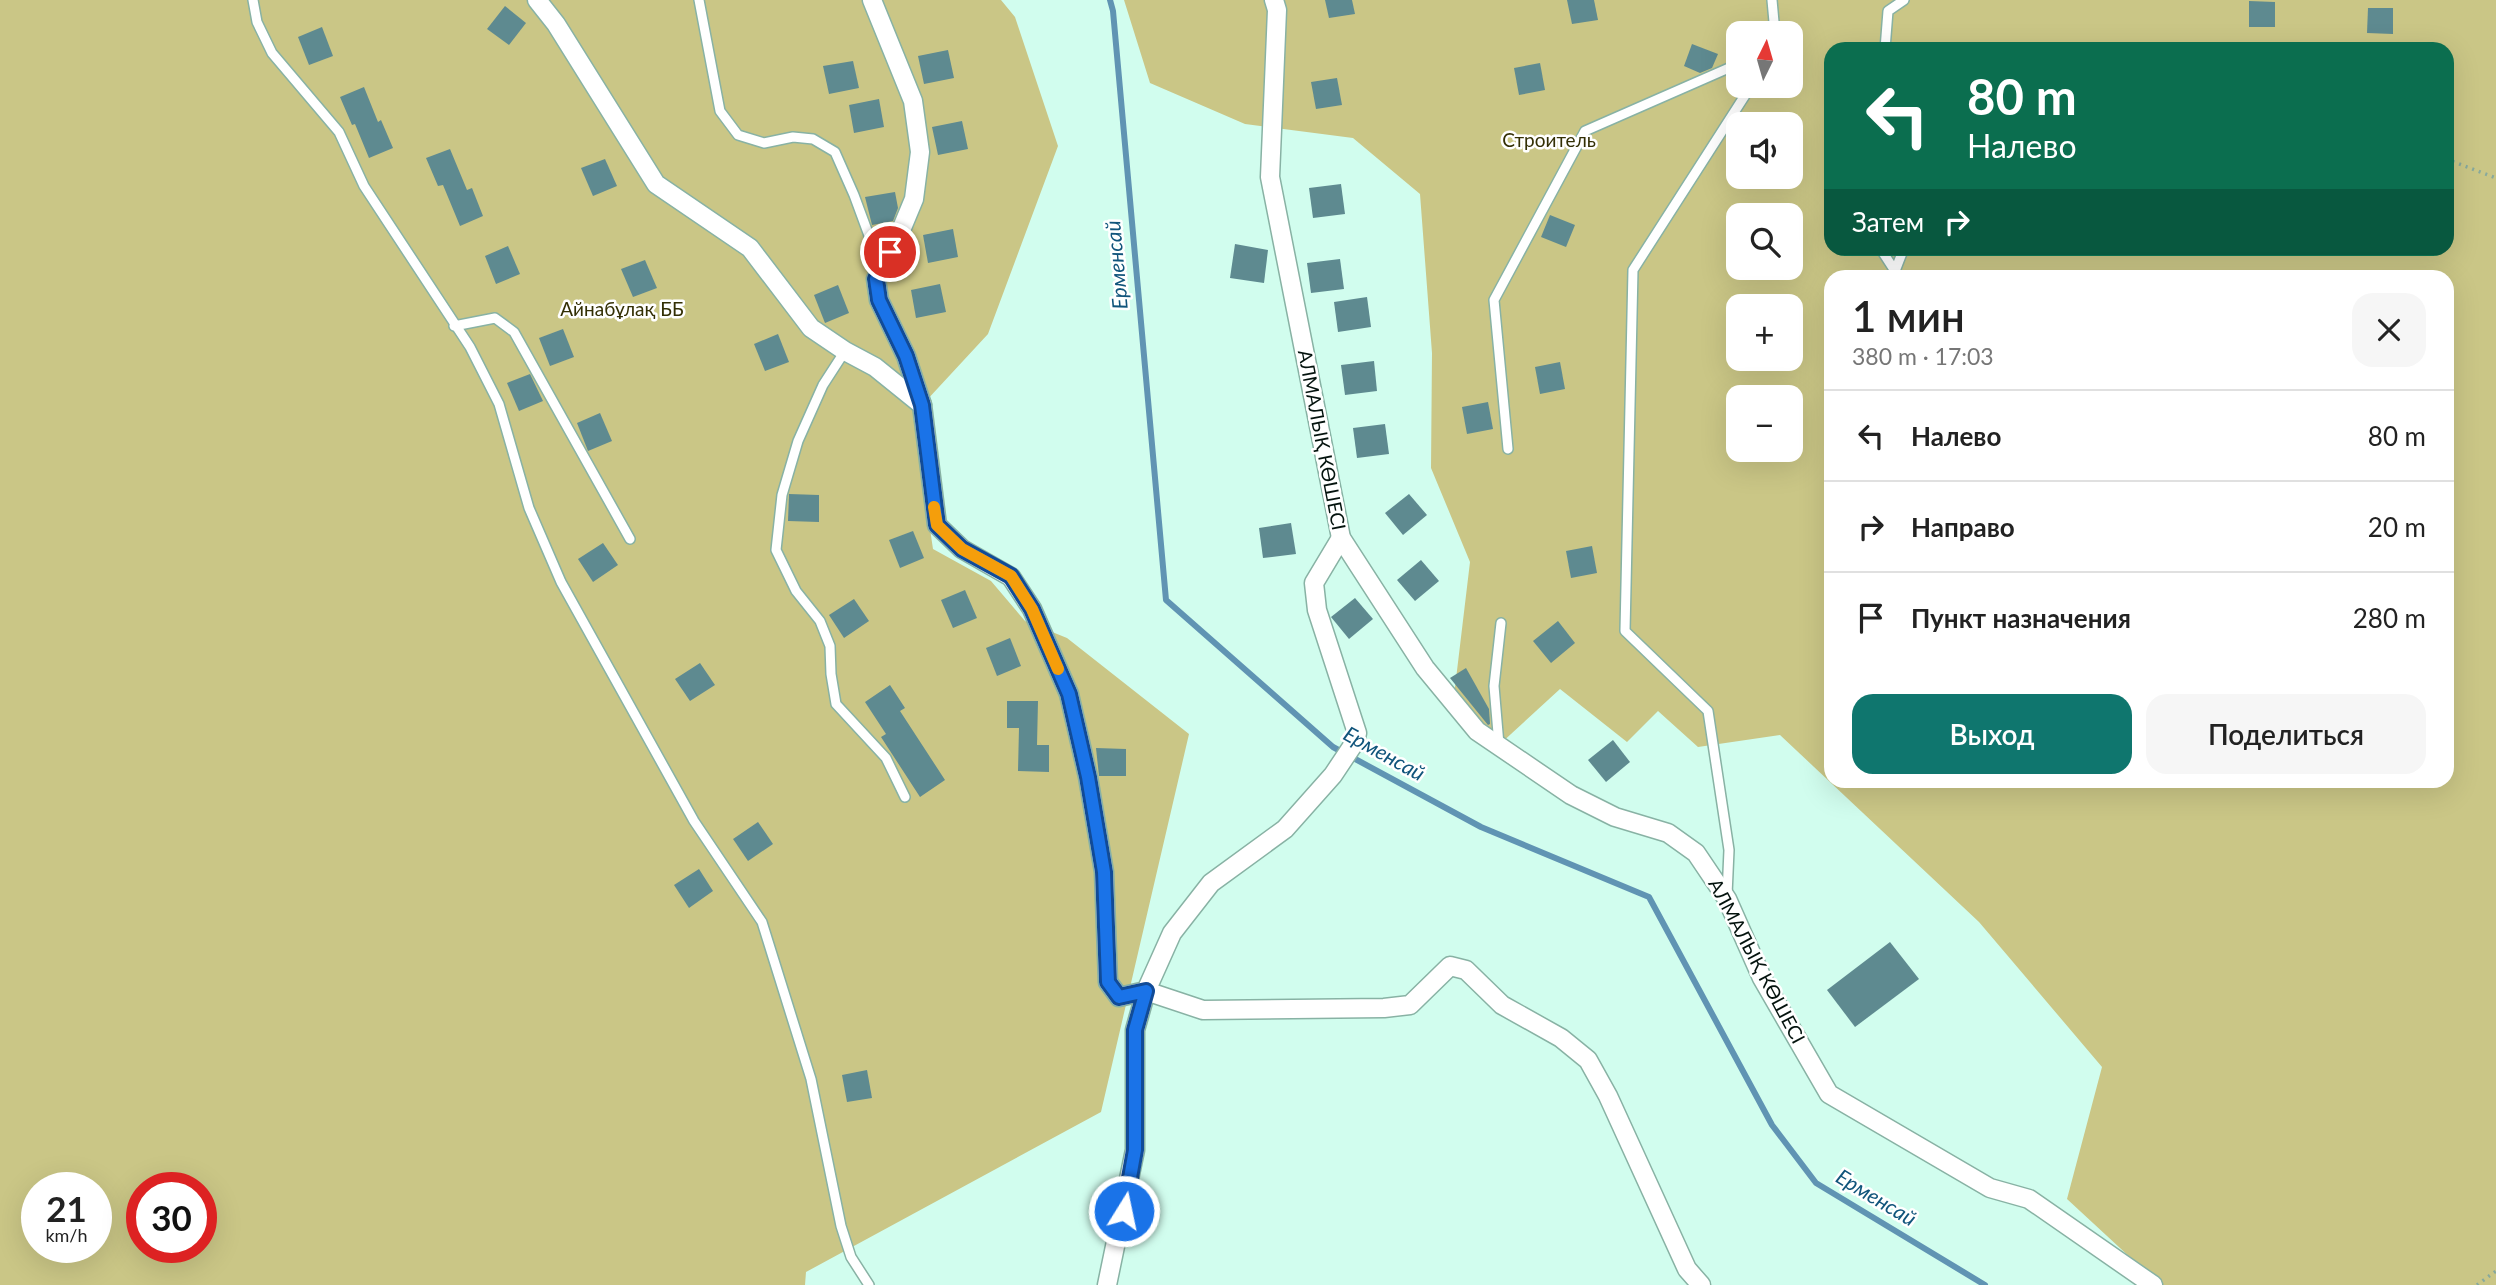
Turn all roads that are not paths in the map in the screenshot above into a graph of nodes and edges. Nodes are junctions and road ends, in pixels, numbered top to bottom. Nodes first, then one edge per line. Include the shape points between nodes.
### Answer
1 (253, 0) edge
2 (537, 0) edge
3 (699, 0) edge
4 (872, 0) edge
5 (1274, 0) edge
6 (1772, 0) edge
7 (1904, 0) edge
8 (1774, 21) edge
9 (1886, 42) edge
10 (1726, 69) edge
11 (1743, 98) edge
12 (881, 269) junction
13 (454, 326) junction
14 (845, 351) junction
15 (922, 405) junction
16 (1508, 449) dead end
17 (1341, 538) junction
18 (630, 539) dead end
19 (1500, 622) dead end
20 (1499, 745) junction
21 (905, 797) dead end
22 (1727, 899) junction
23 (1146, 991) junction
24 (869, 1285) edge
25 (1107, 1285) edge
26 (1701, 1285) edge
27 (2153, 1285) edge

1 - 13 lane via 257,22 272,53 339,132 364,186
2 - 14 street via 656,184 750,248 811,328
3 - 12 lane via 720,111 738,135 764,143 793,137 813,139 835,152
4 - 12 street via 913,101 920,152 914,199
5 - 17 street, АЛМАЛЫҚ КӨШЕСІ via 1270,177
6 - 8 lane
7 - 9 lane via 1888,12
10 - 16 lane via 1585,131 1494,300
11 - 22 lane via 1633,270 1625,631 1708,711 1729,850
12 - 15 street via 876,279 879,300 906,356
13 - 18 lane via 495,318 514,332
13 - 24 lane via 499,404 529,508 561,582 694,821 762,922 811,1079 841,1226 851,1257
14 - 15 street via 875,367
14 - 21 lane via 823,385 798,441 782,495 776,550 796,591 820,621 830,646 836,704 886,758
15 - 23 street via 937,525 962,549 1011,576 1032,609 1069,694 1104,872 1108,982 1119,997
17 - 20 street, АЛМАЛЫҚ КӨШЕСІ via 1424,668 1476,731
17 - 23 street via 1314,583 1317,610 1357,733 1355,742 1333,775 1284,829 1211,884 1172,933
19 - 20 lane via 1494,685
20 - 22 street, АЛМАЛЫҚ КӨШЕСІ via 1571,796 1615,817 1668,833 1696,853
22 - 27 street, АЛМАЛЫҚ КӨШЕСІ via 1762,978 1829,1094 1990,1188 2029,1199
23 - 25 street via 1135,1030 1135,1150
23 - 26 street via 1203,1010 1384,1008 1410,1005 1450,966 1466,970 1502,1005 1561,1038 1588,1060 1687,1269

